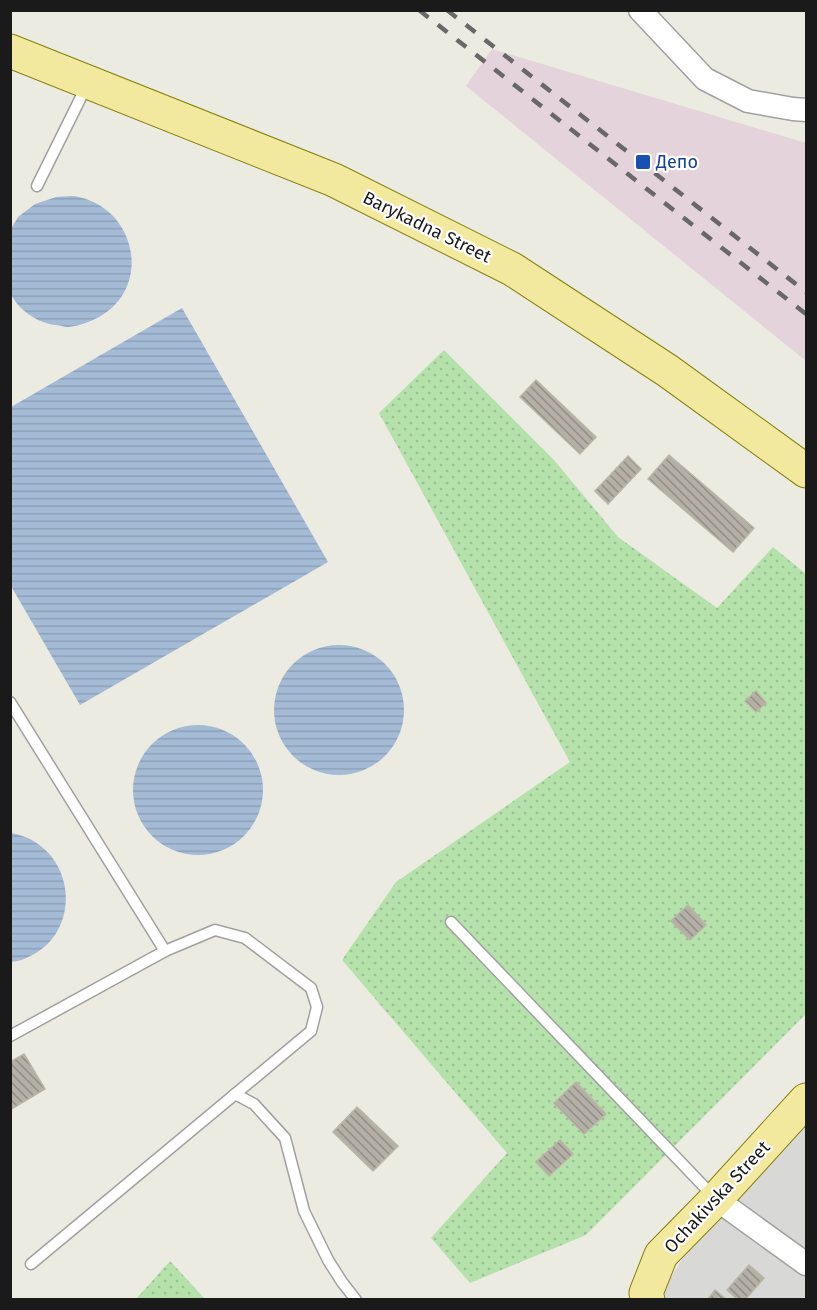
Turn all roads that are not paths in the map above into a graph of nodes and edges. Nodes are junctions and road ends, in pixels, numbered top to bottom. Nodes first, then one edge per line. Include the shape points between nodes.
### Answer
1 (640, 10) edge
2 (10, 51) edge
3 (88, 82) junction
4 (807, 110) edge
5 (37, 186) dead end
6 (807, 471) edge
7 (10, 702) edge
8 (451, 922) dead end
9 (165, 951) junction
10 (10, 1036) edge
11 (235, 1094) junction
12 (807, 1100) edge
13 (716, 1200) junction
14 (31, 1264) dead end
15 (807, 1264) edge
16 (644, 1297) edge
17 (356, 1299) edge

1 - 4 street via 705,79 748,101
2 - 3 main road, Barykadna Street
3 - 5 lane
3 - 6 main road, Barykadna Street via 334,180 512,269 669,371
7 - 9 lane
8 - 13 lane
9 - 10 lane
9 - 11 lane via 215,930 245,938 311,988 317,1007 311,1031
11 - 14 lane
11 - 17 lane via 254,1104 285,1138 304,1211 328,1260
12 - 13 main road, Ochakivska Street
13 - 15 street
13 - 16 main road, Ochakivska Street via 662,1255

